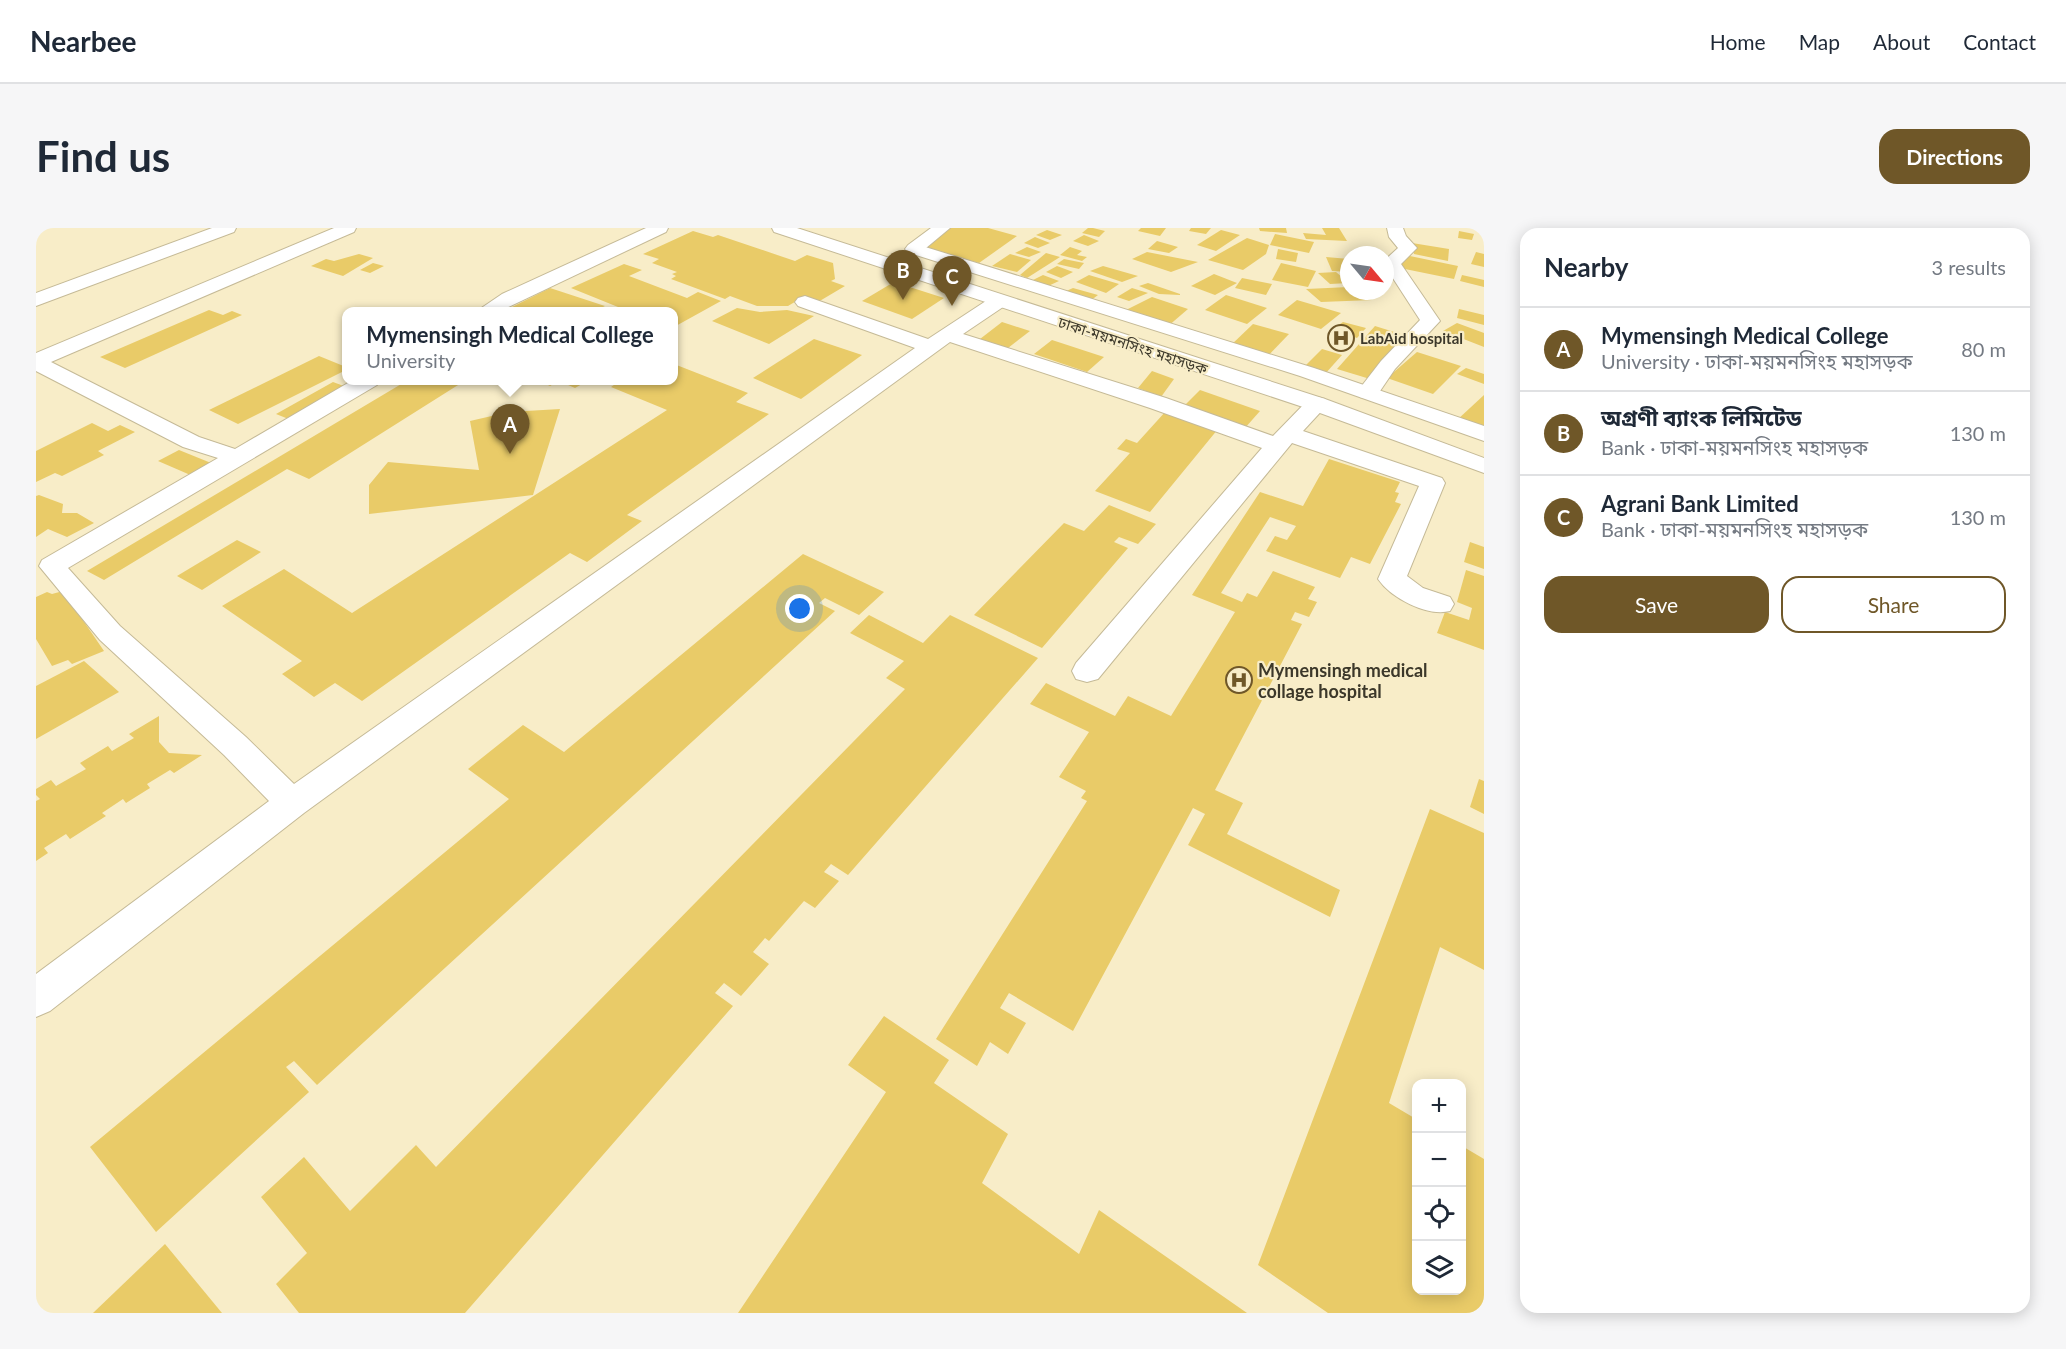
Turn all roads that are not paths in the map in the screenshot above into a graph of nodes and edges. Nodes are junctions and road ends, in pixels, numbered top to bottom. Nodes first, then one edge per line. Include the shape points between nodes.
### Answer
1 (228, 228) edge
2 (348, 228) edge
3 (660, 228) edge
4 (780, 228) edge
5 (942, 228) edge
6 (1395, 228) edge
7 (299, 232) dead end
8 (320, 240) junction
9 (893, 242) dead end
10 (914, 249) junction
11 (36, 300) edge
12 (999, 301) junction
13 (805, 302) dead end
14 (495, 307) edge
15 (938, 341) junction
16 (36, 362) edge
17 (362, 385) edge
18 (1368, 393) junction
19 (1317, 404) junction
20 (1484, 434) edge
21 (1282, 439) junction
22 (237, 457) junction
23 (1484, 466) edge
24 (1440, 604) dead end
25 (1087, 671) dead end
26 (292, 803) junction
27 (36, 998) edge

1 - 11 main road
2 - 8 main road
3 - 14 main road
4 - 12 main road, ঢাকা-ময়মনসিংহ মহাসড়ক
5 - 10 main road
6 - 18 main road via 1408,248 1392,262 1430,321 1388,365
7 - 8 main road
8 - 16 main road
9 - 10 main road, ঢাকা-ময়মনসিংহ মহাসড়ক
10 - 18 main road, ঢাকা-ময়মনসিংহ মহাসড়ক
12 - 15 main road
12 - 19 main road, ঢাকা-ময়মনসিংহ মহাসড়ক
13 - 15 main road
15 - 21 main road
15 - 26 main road
16 - 22 main road via 191,442
17 - 22 main road
18 - 20 main road, ঢাকা-ময়মনসিংহ মহাসড়ক
19 - 21 main road
19 - 23 main road, ঢাকা-ময়মনসিংহ মহাসড়ক
21 - 24 main road via 1433,483 1392,579 1413,594
21 - 25 main road
22 - 26 main road via 52,566 110,633
26 - 27 main road

